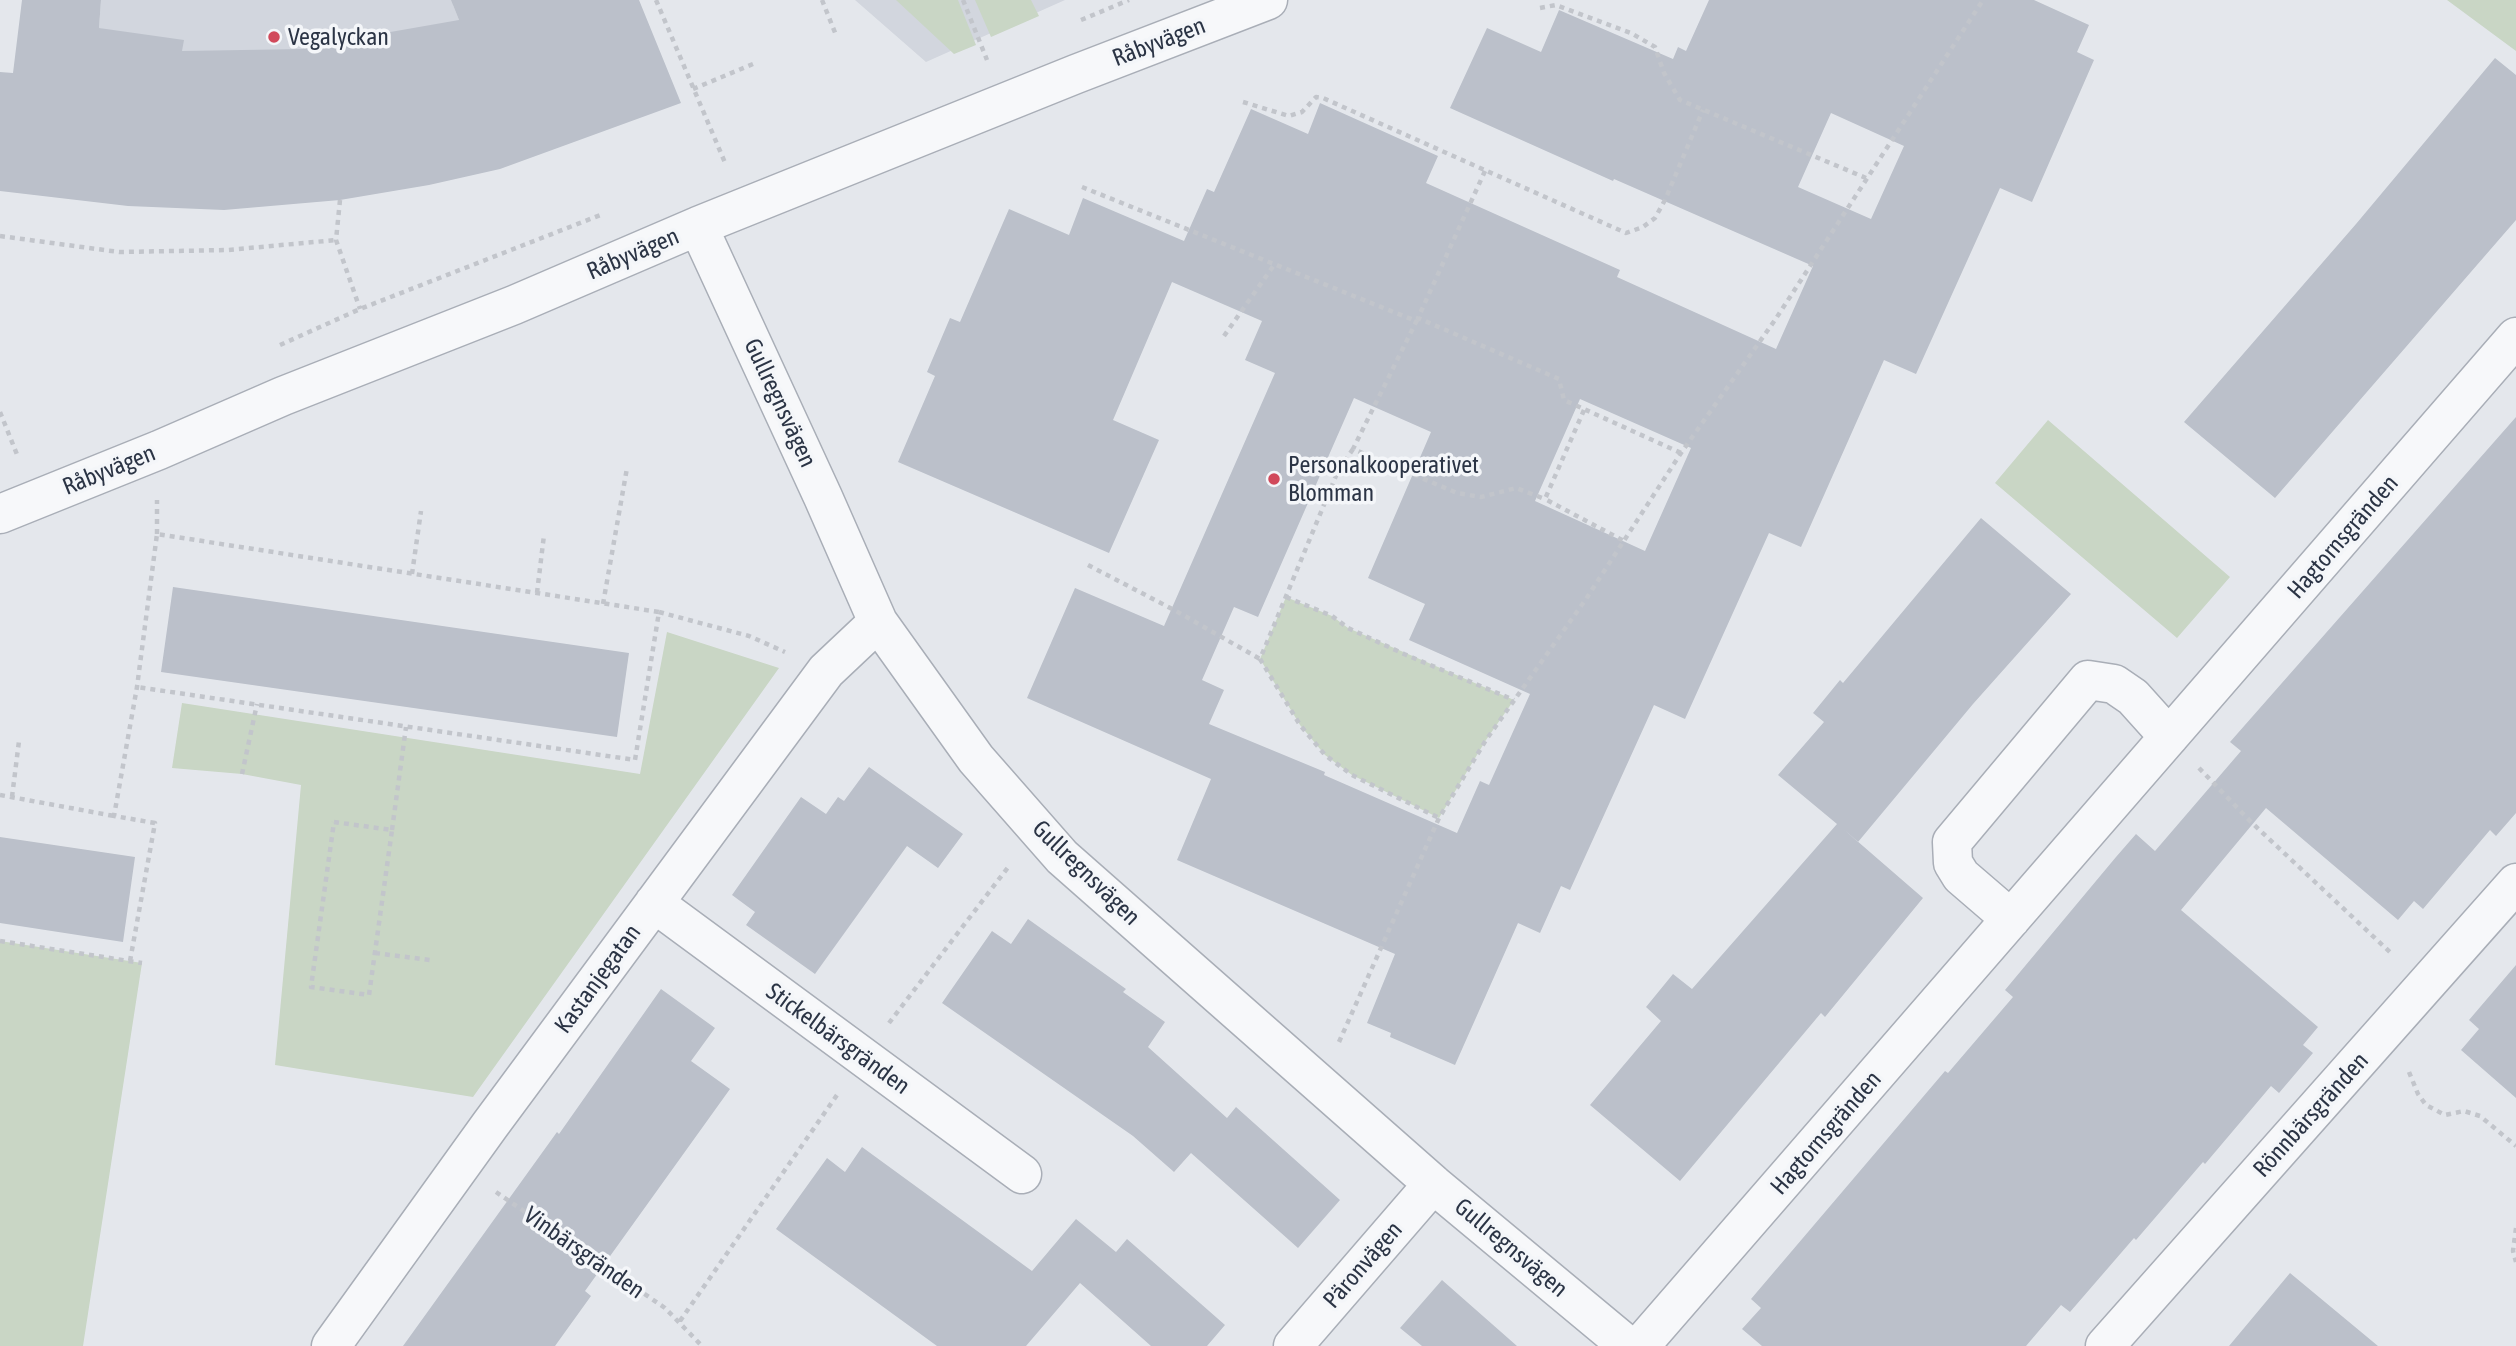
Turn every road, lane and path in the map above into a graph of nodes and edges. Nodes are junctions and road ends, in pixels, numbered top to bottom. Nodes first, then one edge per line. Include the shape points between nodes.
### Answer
1 (656, 0) edge
2 (822, 0) edge
3 (963, 0) edge
4 (1268, 0) edge
5 (1983, 0) edge
6 (1540, 8) dead end
7 (836, 35) dead end
8 (986, 60) dead end
9 (753, 64) dead end
10 (693, 89) junction
11 (1243, 102) dead end
12 (1703, 110) junction
13 (1485, 170) junction
14 (1866, 178) junction
15 (1082, 187) dead end
16 (340, 200) dead end
17 (698, 226) junction
18 (0, 236) edge
19 (336, 240) junction
20 (1274, 265) junction
21 (360, 309) dead end
22 (1417, 320) junction
23 (1224, 336) dead end
24 (2516, 337) edge
25 (1584, 410) junction
26 (1353, 449) junction
27 (1681, 453) junction
28 (626, 468) dead end
29 (158, 496) dead end
30 (1545, 499) junction
31 (421, 510) dead end
32 (0, 513) edge
33 (157, 534) junction
34 (544, 535) dead end
35 (1624, 541) junction
36 (1088, 565) dead end
37 (412, 573) junction
38 (537, 593) junction
39 (1286, 597) junction
40 (603, 604) junction
41 (659, 612) junction
42 (878, 622) junction
43 (1260, 659) junction
44 (826, 671) junction
45 (137, 687) junction
46 (1514, 700) junction
47 (257, 705) junction
48 (406, 727) junction
49 (2169, 737) junction
50 (19, 741) dead end
51 (242, 774) dead end
52 (0, 795) edge
53 (12, 797) junction
54 (114, 816) junction
55 (1439, 818) junction
56 (392, 830) junction
57 (2516, 883) edge
58 (654, 903) junction
59 (2011, 919) junction
60 (0, 941) edge
61 (375, 953) junction
62 (430, 960) dead end
63 (130, 961) junction
64 (142, 963) dead end
65 (2426, 985) junction
66 (2380, 1037) junction
67 (1321, 1084) junction
68 (2516, 1146) edge
69 (460, 1166) junction
70 (1022, 1174) dead end
71 (1433, 1184) junction
72 (2516, 1228) edge
73 (2516, 1262) edge
74 (331, 1346) edge
75 (702, 1346) edge
76 (1293, 1346) edge
77 (1628, 1346) edge
78 (1640, 1346) edge
79 (2105, 1346) edge

1 - 10 path
2 - 7 path
3 - 8 path
4 - 17 street, Råbyvägen
5 - 14 path
6 - 12 path via 1556,5 1631,33 1655,47 1680,100
9 - 10 path
10 - 17 path via 726,166 718,195
11 - 13 path via 1290,116 1316,97 1323,98
12 - 13 path via 1655,218 1626,233
12 - 14 path
13 - 22 path
14 - 27 path via 1775,320
15 - 20 path
16 - 19 path
17 - 32 street, Råbyvägen
17 - 42 street, Gullregnsvägen
18 - 19 path via 118,252 228,250
19 - 21 path
20 - 22 path
20 - 23 path
22 - 25 path via 1559,379 1564,400
22 - 26 path
24 - 49 street, Hagtornsgränden
25 - 27 path
25 - 30 path
26 - 30 path via 1457,493 1481,497 1516,488
26 - 39 path via 1338,471
27 - 35 path
28 - 40 path
29 - 33 path
30 - 35 path
31 - 37 path
33 - 37 path
33 - 45 path
34 - 38 path
35 - 46 path
36 - 43 path
37 - 38 path
38 - 40 path
39 - 43 path
39 - 46 path
40 - 41 path
41 - 44 path via 749,636
41 - 48 path via 635,760
42 - 44 street, Kastanjegatan
42 - 67 street, Gullregnsvägen via 976,759 1062,857
43 - 55 path via 1300,725 1325,755 1352,775
44 - 58 street, Kastanjegatan
45 - 47 path
45 - 54 path
46 - 55 path
47 - 48 path
47 - 51 path
48 - 56 path
49 - 59 street, Hagtornsgränden
49 - 59 street via 2133,697 2114,684 2088,680 1952,842 1953,863 1961,876
49 - 65 path via 2251,822
50 - 53 path
52 - 53 path
53 - 54 path
54 - 63 path via 155,823
55 - 67 path
56 - 61 path
56 - 61 path via 334,822 311,987 369,995
57 - 65 street, Rönnbärsgränden
58 - 69 street, Kastanjegatan
58 - 70 street, Stickelbärsgränden
59 - 78 street, Hagtornsgränden
60 - 63 path
61 - 62 path
63 - 64 path
65 - 66 street, Rönnbärsgränden
66 - 68 path via 2402,1058 2426,1105 2445,1115 2464,1111 2480,1116
66 - 79 street, Rönnbärsgränden
67 - 71 street, Gullregnsvägen
69 - 74 street, Kastanjegatan
69 - 75 path, Vinbärsgränden via 665,1308
71 - 76 street, Päronvägen
71 - 77 street, Gullregnsvägen
72 - 73 path

